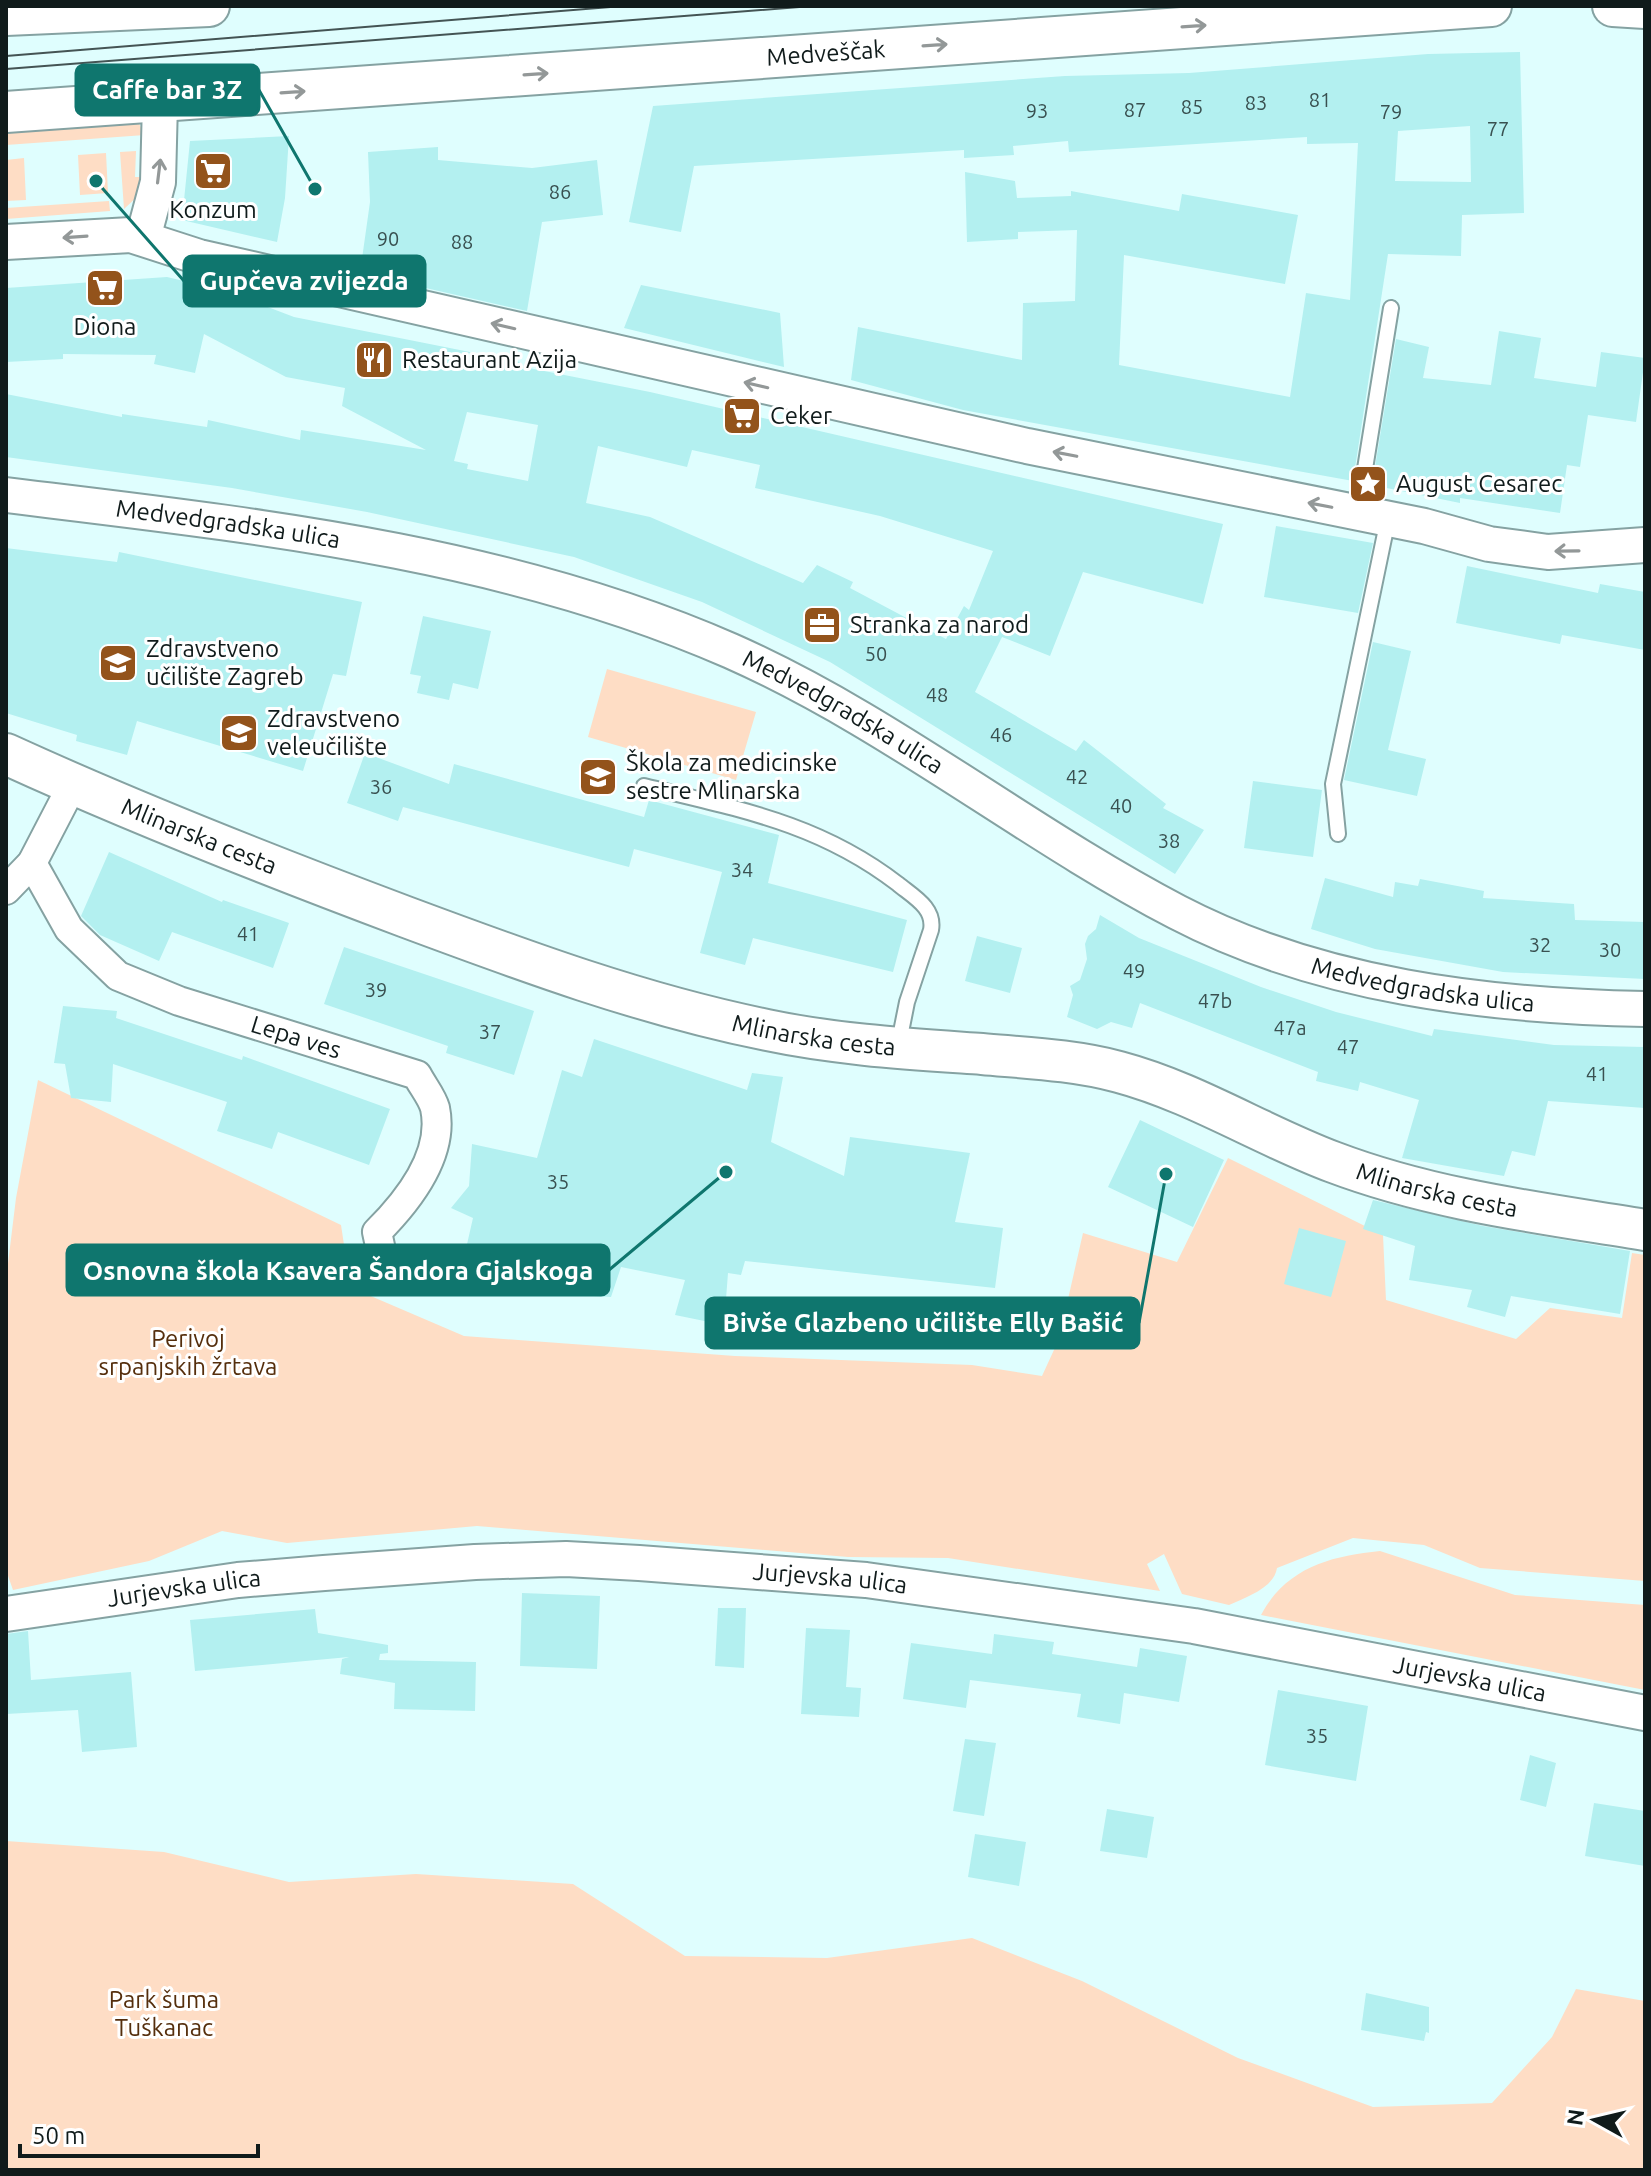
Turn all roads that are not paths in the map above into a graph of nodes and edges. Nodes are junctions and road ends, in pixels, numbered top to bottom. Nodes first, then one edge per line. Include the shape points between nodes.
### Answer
1 (209, 6) edge
2 (1491, 6) edge
3 (1613, 6) edge
4 (1645, 8) edge
5 (6, 15) edge
6 (160, 102) junction
7 (6, 112) edge
8 (143, 238) junction
9 (6, 242) edge
10 (1391, 308) dead end
11 (6, 495) edge
12 (1373, 516) junction
13 (1645, 545) edge
14 (6, 754) edge
15 (73, 784) junction
16 (644, 786) dead end
17 (1338, 834) dead end
18 (32, 863) junction
19 (6, 890) edge
20 (1645, 1009) edge
21 (898, 1047) junction
22 (1645, 1230) edge
23 (382, 1255) dead end
24 (6, 1614) edge
25 (1645, 1713) edge

1 - 5 main road
6 -> 2 main road, Medveščak
3 - 4 main road
6 - 7 main road, Medveščak
8 -> 6 street via 159,169
8 -> 9 street via 118,234
12 -> 8 street via 824,401 199,257
10 - 12 lane
11 - 20 street, Medvedgradska ulica via 359,544 633,611 816,692 1109,874 1243,940 1368,979 1437,992 1512,1004
13 -> 12 street via 1521,550
12 - 17 lane via 1333,784
14 - 15 main road, Mlinarska cesta
15 - 18 street
15 - 21 main road, Mlinarska cesta via 269,865 580,980 770,1031
16 - 21 lane via 795,824 871,864 923,904 933,921
18 - 19 street
18 - 23 street, Lepa ves via 69,929 118,976 179,1001 417,1075 435,1108 432,1150 409,1199 377,1232
21 - 22 main road, Mlinarska cesta via 1046,1059 1118,1071 1382,1179 1495,1205
24 - 25 street, Jurjevska ulica via 238,1580 324,1573 505,1561 639,1563 866,1580 1194,1626

